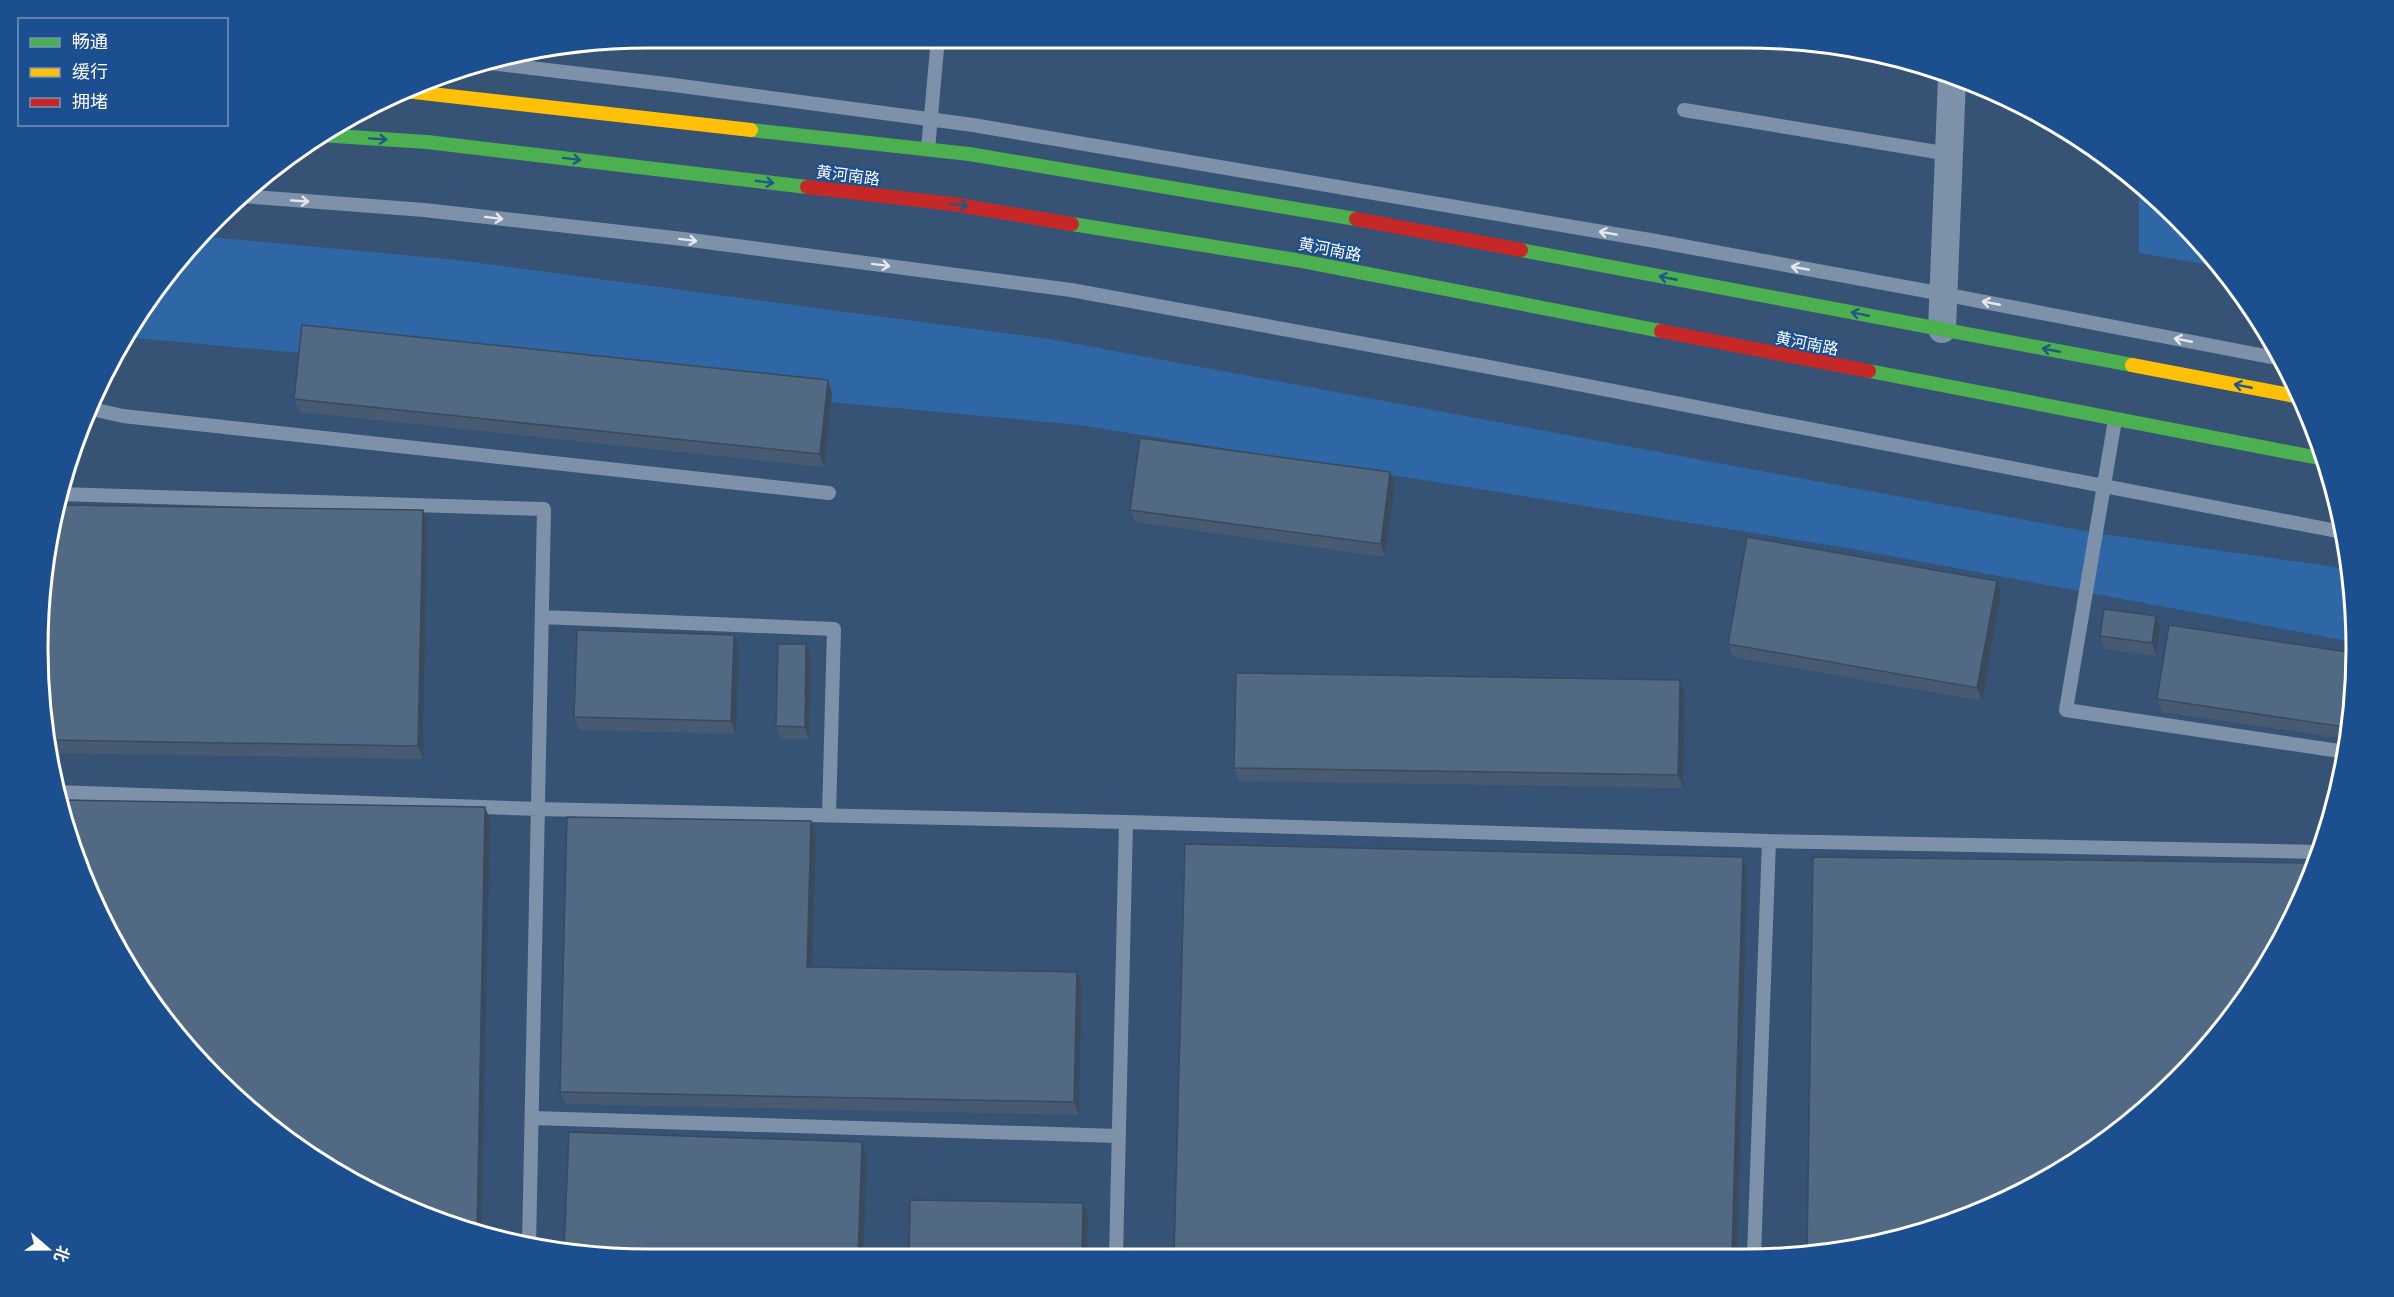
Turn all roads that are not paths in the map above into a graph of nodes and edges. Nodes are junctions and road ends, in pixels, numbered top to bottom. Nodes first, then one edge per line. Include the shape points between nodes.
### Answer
1 (937, 48) edge
2 (507, 65) edge
3 (1952, 85) edge
4 (432, 89) edge
5 (1684, 110) dead end
6 (930, 119) junction
7 (335, 136) edge
8 (928, 150) junction
9 (1949, 154) junction
10 (253, 197) edge
11 (1943, 294) junction
12 (1941, 329) junction
13 (2271, 357) edge
14 (2289, 395) edge
15 (98, 410) edge
16 (2115, 420) junction
17 (2315, 457) edge
18 (2104, 486) junction
19 (68, 494) edge
20 (829, 494) dead end
21 (2334, 530) edge
22 (542, 618) junction
23 (2337, 751) edge
24 (66, 792) edge
25 (538, 809) junction
26 (829, 815) junction
27 (1125, 822) junction
28 (1769, 841) junction
29 (2310, 852) edge
30 (532, 1118) junction
31 (1118, 1136) junction
32 (529, 1237) edge
33 (1116, 1249) edge
34 (1754, 1249) edge

1 - 6 lane
2 - 6 lane
3 - 9 street
4 - 8 main road, 黄河南路
5 - 9 lane
6 - 8 lane
11 -> 6 lane via 1627,236
7 -> 16 main road, 黄河南路 via 427,142 975,208 1296,260
12 -> 8 main road, 黄河南路 via 1322,213
9 - 11 street
10 -> 18 lane via 424,210 683,239 1071,290
11 - 12 street
13 -> 11 lane
14 -> 12 main road, 黄河南路
15 - 20 lane
16 - 17 main road, 黄河南路
16 - 18 lane
18 - 21 lane
18 - 23 lane via 2066,710
19 - 22 lane via 544,509
22 - 25 lane
22 - 26 lane via 834,629
24 - 25 lane
25 - 26 lane
25 - 30 lane
26 - 27 lane
27 - 28 lane
27 - 31 lane
28 - 29 lane
28 - 34 lane
30 - 31 lane
30 - 32 lane
31 - 33 lane

